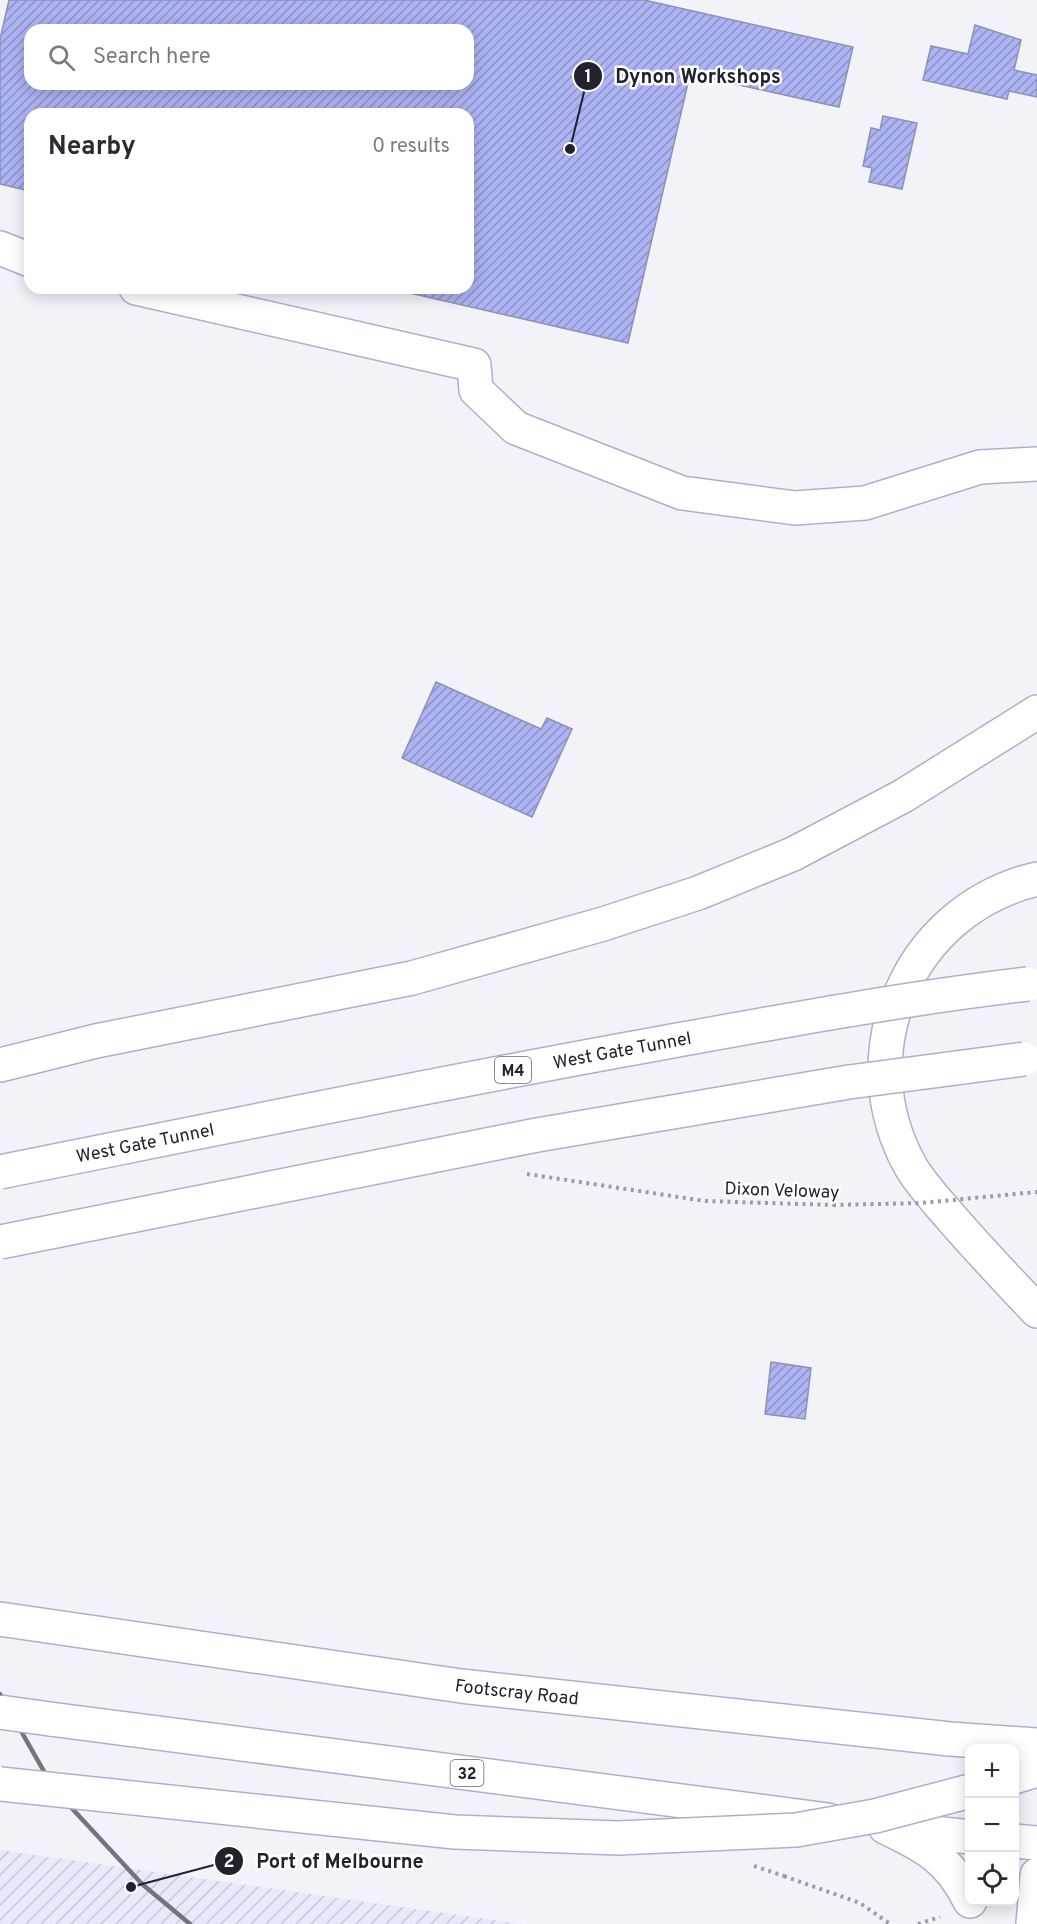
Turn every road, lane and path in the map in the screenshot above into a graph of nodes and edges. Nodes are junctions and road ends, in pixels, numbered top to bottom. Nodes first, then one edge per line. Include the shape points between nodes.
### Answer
1 (0, 248) edge
2 (24, 258) edge
3 (162, 294) edge
4 (1037, 464) edge
5 (1037, 712) edge
6 (1037, 879) edge
7 (1037, 984) edge
8 (1037, 1059) edge
9 (0, 1065) edge
10 (0, 1172) edge
11 (527, 1174) dead end
12 (1037, 1192) edge
13 (0, 1242) edge
14 (1037, 1311) edge
15 (0, 1618) edge
16 (0, 1712) edge
17 (1037, 1745) edge
18 (1037, 1770) edge
19 (1019, 1775) edge
20 (0, 1784) edge
21 (965, 1792) edge
22 (885, 1827) junction
23 (965, 1837) edge
24 (1019, 1841) edge
25 (1037, 1842) edge
26 (1037, 1875) edge
27 (784, 1876) dead end
28 (965, 1893) edge
29 (972, 1906) edge
30 (890, 1924) edge
31 (977, 1924) edge
32 (1033, 1924) edge

1 - 2 main road
3 - 4 main road via 474,365 476,390 516,428 682,493 795,508 865,503 980,467
5 - 9 main road via 893,801 793,854 698,893 412,978 96,1041
6 - 14 main road via 988,898 946,926 902,989 889,1026 884,1064 885,1093 899,1144 912,1168 971,1241
7 - 10 main road, West Gate Tunnel / M4, bridge via 845,1010 493,1074
8 - 13 main road, bridge via 849,1082 537,1135
11 - 12 path, Dixon Veloway, bridge via 705,1201 921,1203
15 - 17 main road, Footscray Road via 461,1686
16 - 22 main road, 32, bridge
18 - 19 main road
20 - 21 main road, bridge via 454,1832 607,1838 796,1830 875,1816
22 - 23 main road, 32
22 - 28 main road via 921,1844 948,1865
24 - 25 main road
26 - 32 main road
27 - 30 path via 860,1903
29 - 31 main road

